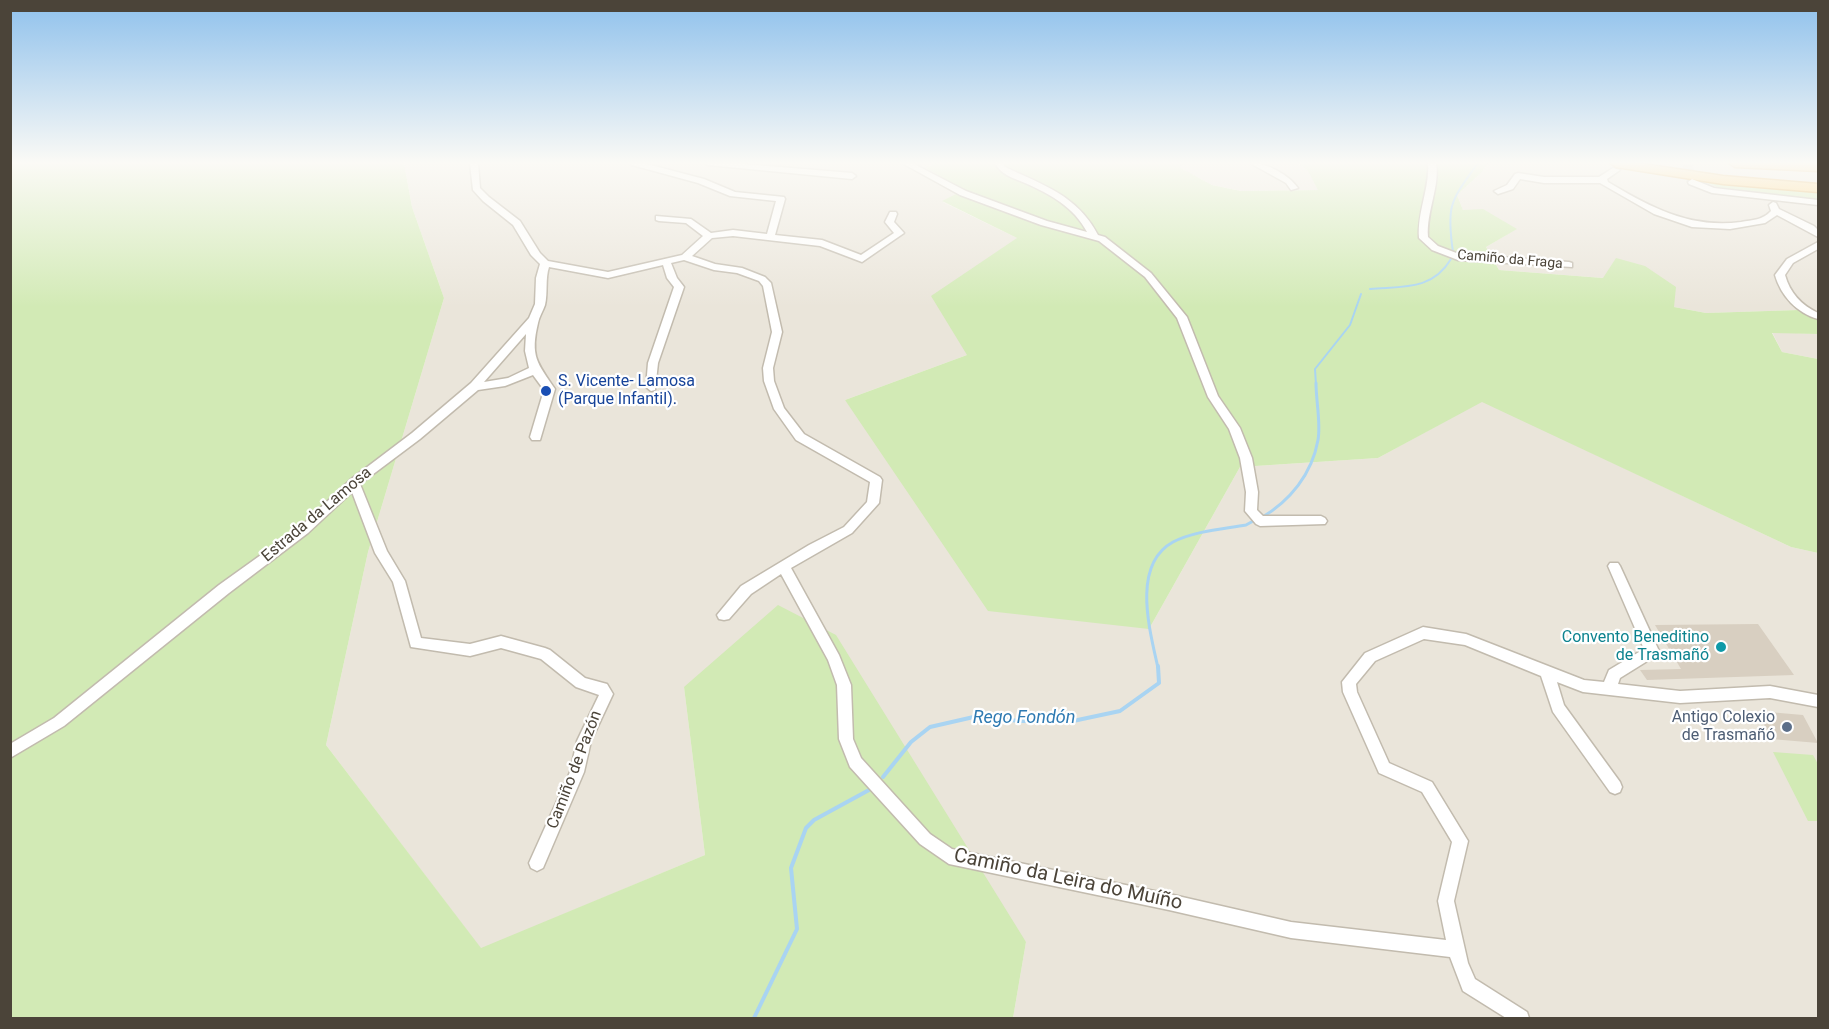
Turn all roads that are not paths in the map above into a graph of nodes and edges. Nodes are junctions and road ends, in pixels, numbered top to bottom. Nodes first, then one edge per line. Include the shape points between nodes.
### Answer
1 (502, 211) edge
2 (778, 211) edge
3 (1012, 211) edge
4 (1075, 211) edge
5 (1424, 211) edge
6 (1650, 211) edge
7 (1775, 212) joint
8 (893, 214) dead end
9 (659, 218) dead end
10 (1816, 230) edge
11 (1093, 235) junction
12 (709, 236) junction
13 (770, 238) junction
14 (1816, 251) edge
15 (685, 257) junction
16 (666, 261) junction
17 (545, 262) junction
18 (1569, 265) dead end
19 (1818, 316) edge
20 (534, 319) junction
21 (533, 370) junction
22 (475, 386) junction
23 (651, 387) dead end
24 (537, 437) dead end
25 (354, 483) junction
26 (1321, 521) dead end
27 (1614, 566) dead end
28 (784, 567) junction
29 (724, 615) dead end
30 (1547, 672) junction
31 (1610, 689) junction
32 (1818, 701) edge
33 (10, 752) edge
34 (1614, 787) dead end
35 (537, 863) dead end
36 (1456, 949) junction
37 (1521, 1018) edge

1 - 17 street via 517,223
2 - 13 street
3 - 11 street
4 - 11 street
5 - 18 street, Camiño da Fraga via 1424,238 1435,248 1458,257
6 - 7 street via 1718,228 1766,220
7 - 10 street
8 - 13 street via 889,222 899,233 862,259 822,243
9 - 12 street via 688,221
11 - 26 street via 1148,275 1182,317 1213,397 1234,428 1246,458 1253,516 1260,521
12 - 13 street via 733,233
12 - 15 street
14 - 19 street via 1790,261 1780,275 1789,295
15 - 16 street
15 - 28 street via 739,270 768,285 777,333 768,368 769,381 779,409 800,437 876,480 873,503 848,530
16 - 17 street via 608,275
16 - 23 street via 679,287 653,363
17 - 20 street, Estrada da Lamosa via 540,304
20 - 21 street via 530,347
20 - 22 street, Estrada da Lamosa
21 - 22 street via 506,384
21 - 24 street via 550,389
22 - 25 street, Estrada da Lamosa
25 - 33 street, Estrada da Lamosa via 304,530 58,722
25 - 35 street, Camiño de Pazón via 381,553 399,581 416,643 470,650 501,642 545,654 581,682 602,688 606,694
27 - 31 street via 1652,651 1614,674
28 - 29 street via 746,590
28 - 36 street, Camiño da Leira do Muíño via 844,685 846,739 855,762 925,839 949,856 1291,930
30 - 31 street via 1583,686
30 - 34 street via 1558,708
30 - 36 street via 1466,640 1423,633 1370,657 1349,682 1384,768 1427,787 1460,841 1446,901
31 - 32 street via 1680,697 1770,692
36 - 37 street via 1469,985

